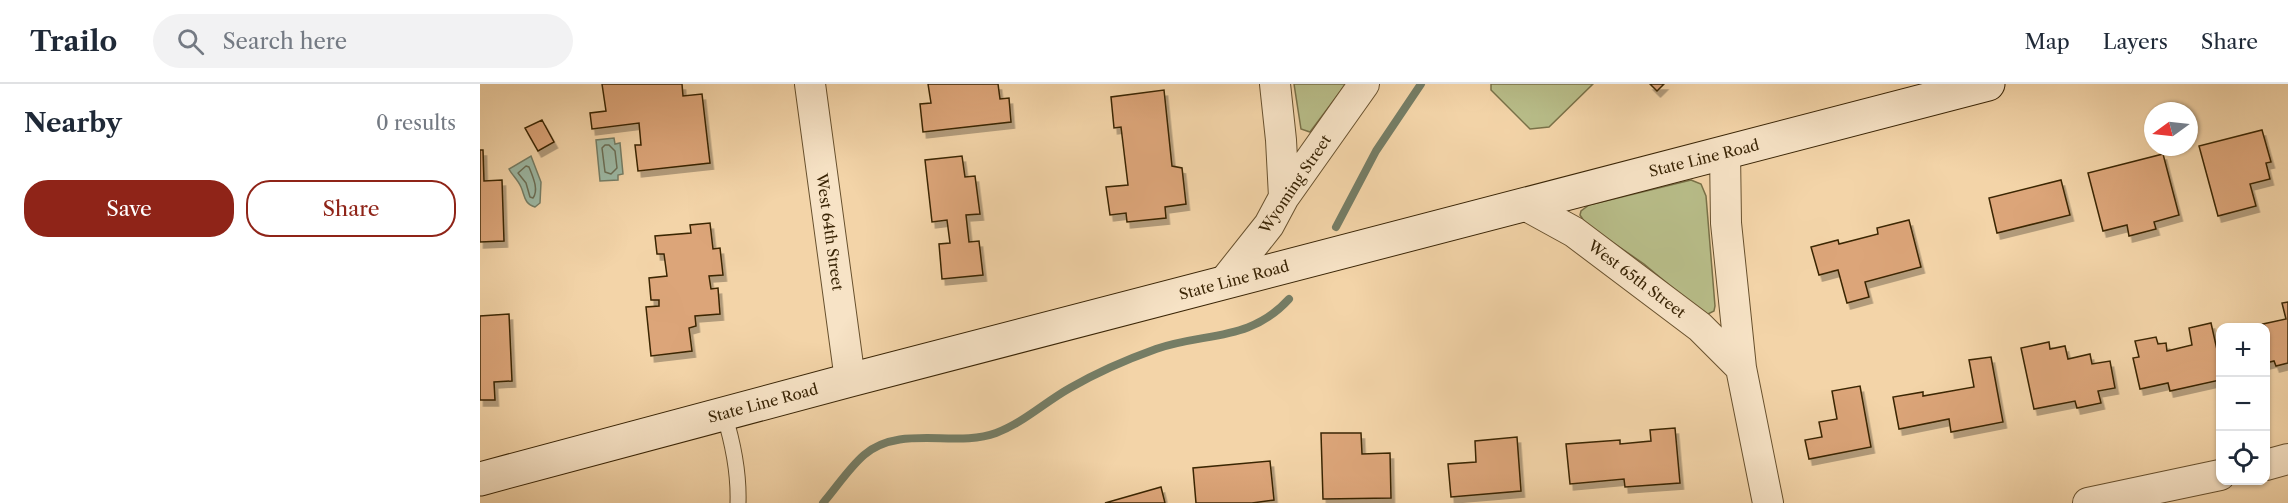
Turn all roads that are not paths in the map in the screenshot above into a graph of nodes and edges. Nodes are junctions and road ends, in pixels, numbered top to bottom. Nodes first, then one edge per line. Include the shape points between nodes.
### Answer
1 (810, 84) edge
2 (1275, 84) edge
3 (1364, 84) edge
4 (1988, 84) edge
5 (1725, 153) junction
6 (1284, 197) junction
7 (1523, 204) junction
8 (1223, 283) junction
9 (1740, 368) junction
10 (850, 380) junction
11 (724, 414) junction
12 (2288, 459) edge
13 (2270, 464) edge
14 (2216, 476) edge
15 (480, 479) edge
16 (738, 503) edge
17 (1768, 503) edge
18 (2088, 503) edge

1 - 10 street, West 64th Street
2 - 6 street
3 - 6 street, Wyoming Street
4 - 5 main road, State Line Road
5 - 7 main road, State Line Road
5 - 9 street via 1726,223
6 - 8 street, Wyoming Street via 1269,225
7 - 8 main road, State Line Road
7 - 9 street, West 65th Street via 1583,239 1700,327
8 - 10 main road, State Line Road
9 - 17 street
10 - 11 main road, State Line Road
11 - 15 main road, State Line Road
11 - 16 lane via 734,449
12 - 13 street
14 - 18 street

